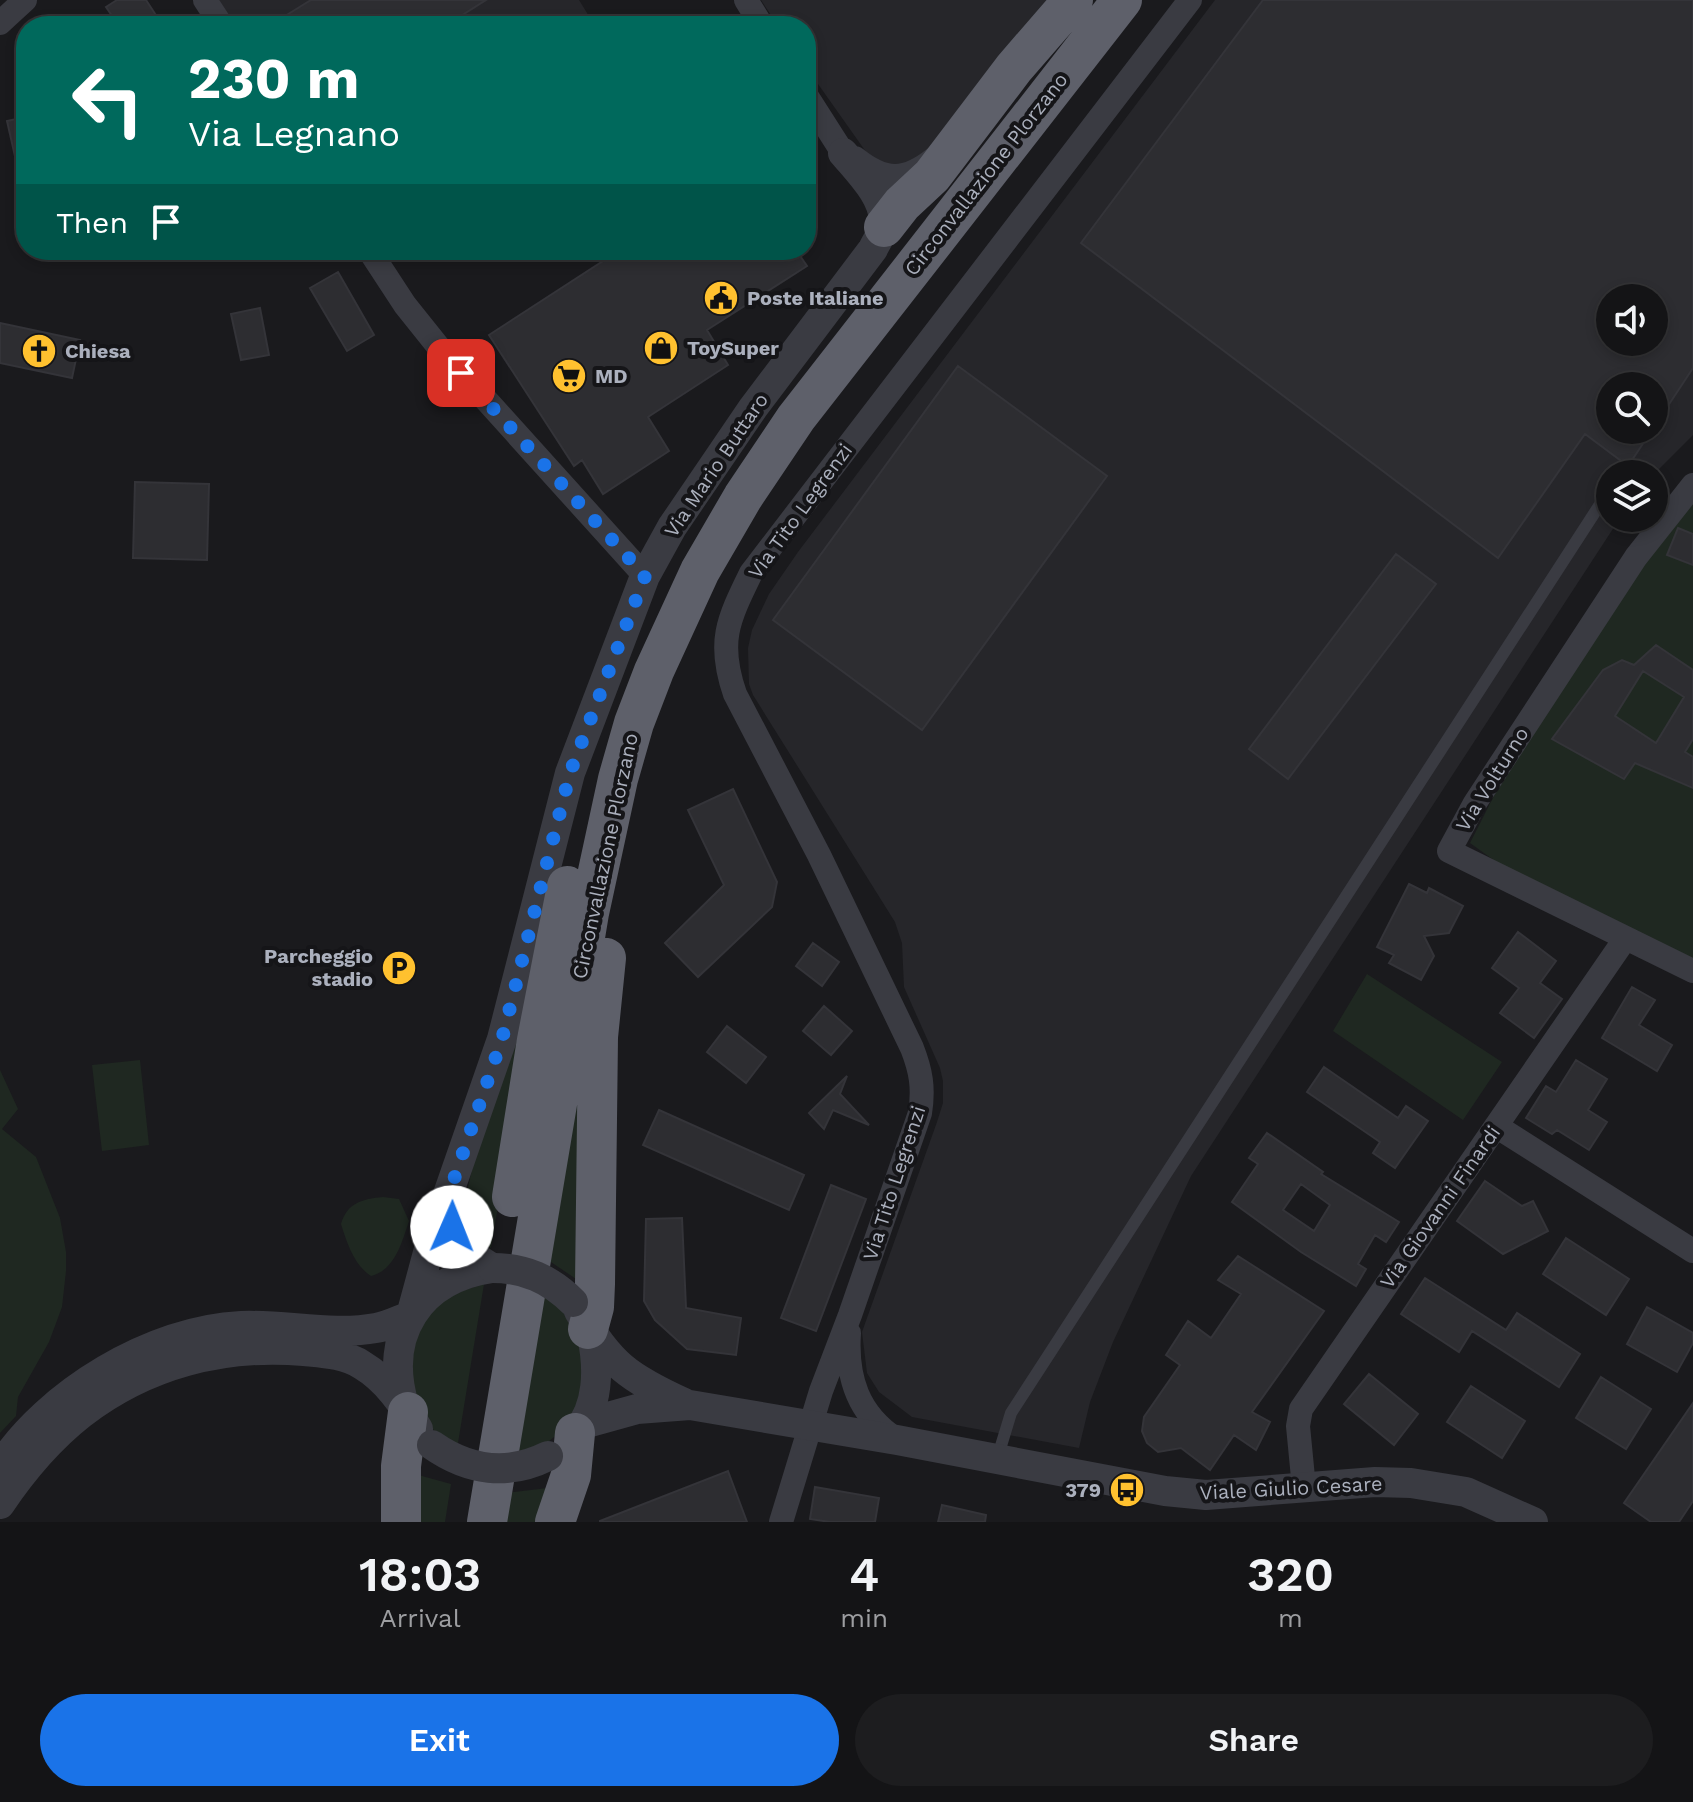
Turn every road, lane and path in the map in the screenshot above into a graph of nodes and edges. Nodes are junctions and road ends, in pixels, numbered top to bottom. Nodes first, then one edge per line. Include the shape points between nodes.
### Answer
1 (25, 0) edge
2 (1073, 0) edge
3 (1097, 0) edge
4 (1122, 0) edge
5 (1190, 0) edge
6 (0, 23) edge
7 (816, 111) edge
8 (962, 136) junction
9 (843, 153) junction
10 (884, 227) junction
11 (376, 260) edge
12 (865, 332) junction
13 (1693, 485) edge
14 (1596, 511) edge
15 (645, 576) junction
16 (1625, 939) junction
17 (1693, 971) edge
18 (1496, 1126) junction
19 (452, 1185) junction
20 (1693, 1251) edge
21 (492, 1268) junction
22 (411, 1314) junction
23 (850, 1315) junction
24 (584, 1323) junction
25 (690, 1405) junction
26 (406, 1410) junction
27 (810, 1425) junction
28 (569, 1438) junction
29 (897, 1440) junction
30 (997, 1459) junction
31 (0, 1467) edge
32 (1304, 1488) junction
33 (0, 1504) edge
34 (401, 1522) edge
35 (460, 1522) edge
36 (487, 1522) edge
37 (555, 1522) edge
38 (781, 1522) edge
39 (1533, 1522) edge

1 - 6 street
2 - 8 highway
3 - 35 highway, Circonvallazione Plorzano via 776,416 722,493 639,651 595,776 562,907
4 - 12 highway, Circonvallazione Plorzano
5 - 23 street, Via Tito Legrenzi via 751,573 731,615 725,646 735,694 922,1074 920,1113
7 - 9 street
8 - 9 street via 934,163 904,179 870,173
8 - 10 highway
9 - 10 street via 869,185
10 - 15 street, Via Mario Buttaro via 745,420
11 - 15 street via 441,350
12 - 24 highway via 848,373 717,579 653,723 603,979 595,1296
12 - 36 highway, Circonvallazione Plorzano via 796,418 743,497 700,571 634,723 589,913
13 - 16 street, Via Volturno via 1636,557 1449,851
14 - 30 lane via 1011,1413
15 - 19 street, Via Mario Buttaro via 570,773 502,1039
16 - 17 street, Via Volturno
16 - 18 street, Via Giovanni Finardi
18 - 20 street
18 - 32 street, Via Giovanni Finardi via 1301,1409
19 - 21 street, Via Mario Buttaro via 452,1227 472,1256
19 - 22 street, Via Mario Buttaro
21 - 22 street, Viale Giulio Cesare via 447,1282
21 - 24 street, Viale Giulio Cesare, bridge via 537,1276 561,1290
22 - 26 street, Viale Giulio Cesare via 397,1360
22 - 31 street, Viale Giulio Cesare via 375,1328 238,1326 163,1344 129,1358 61,1401 33,1425
23 - 27 street, Via Tito Legrenzi
23 - 29 street, Via Tito Legrenzi via 847,1353 857,1393 866,1413
24 - 25 street, Viale Giulio Cesare via 632,1378
24 - 28 street via 597,1381
25 - 27 street, Viale Giulio Cesare
25 - 28 street, Viale Giulio Cesare via 637,1409
26 - 28 street, Viale Giulio Cesare, bridge via 432,1445 463,1463 490,1469 516,1468
26 - 33 street, Viale Giulio Cesare via 387,1384 345,1356 271,1348 190,1359 136,1380 81,1414 41,1450
26 - 34 highway
27 - 29 street, Viale Giulio Cesare
27 - 38 street, Via Tito Legrenzi
28 - 37 highway via 571,1475
29 - 30 street, Viale Giulio Cesare
30 - 32 street, Viale Giulio Cesare via 1206,1495
32 - 39 street, Viale Giulio Cesare via 1375,1482 1435,1485 1480,1497

